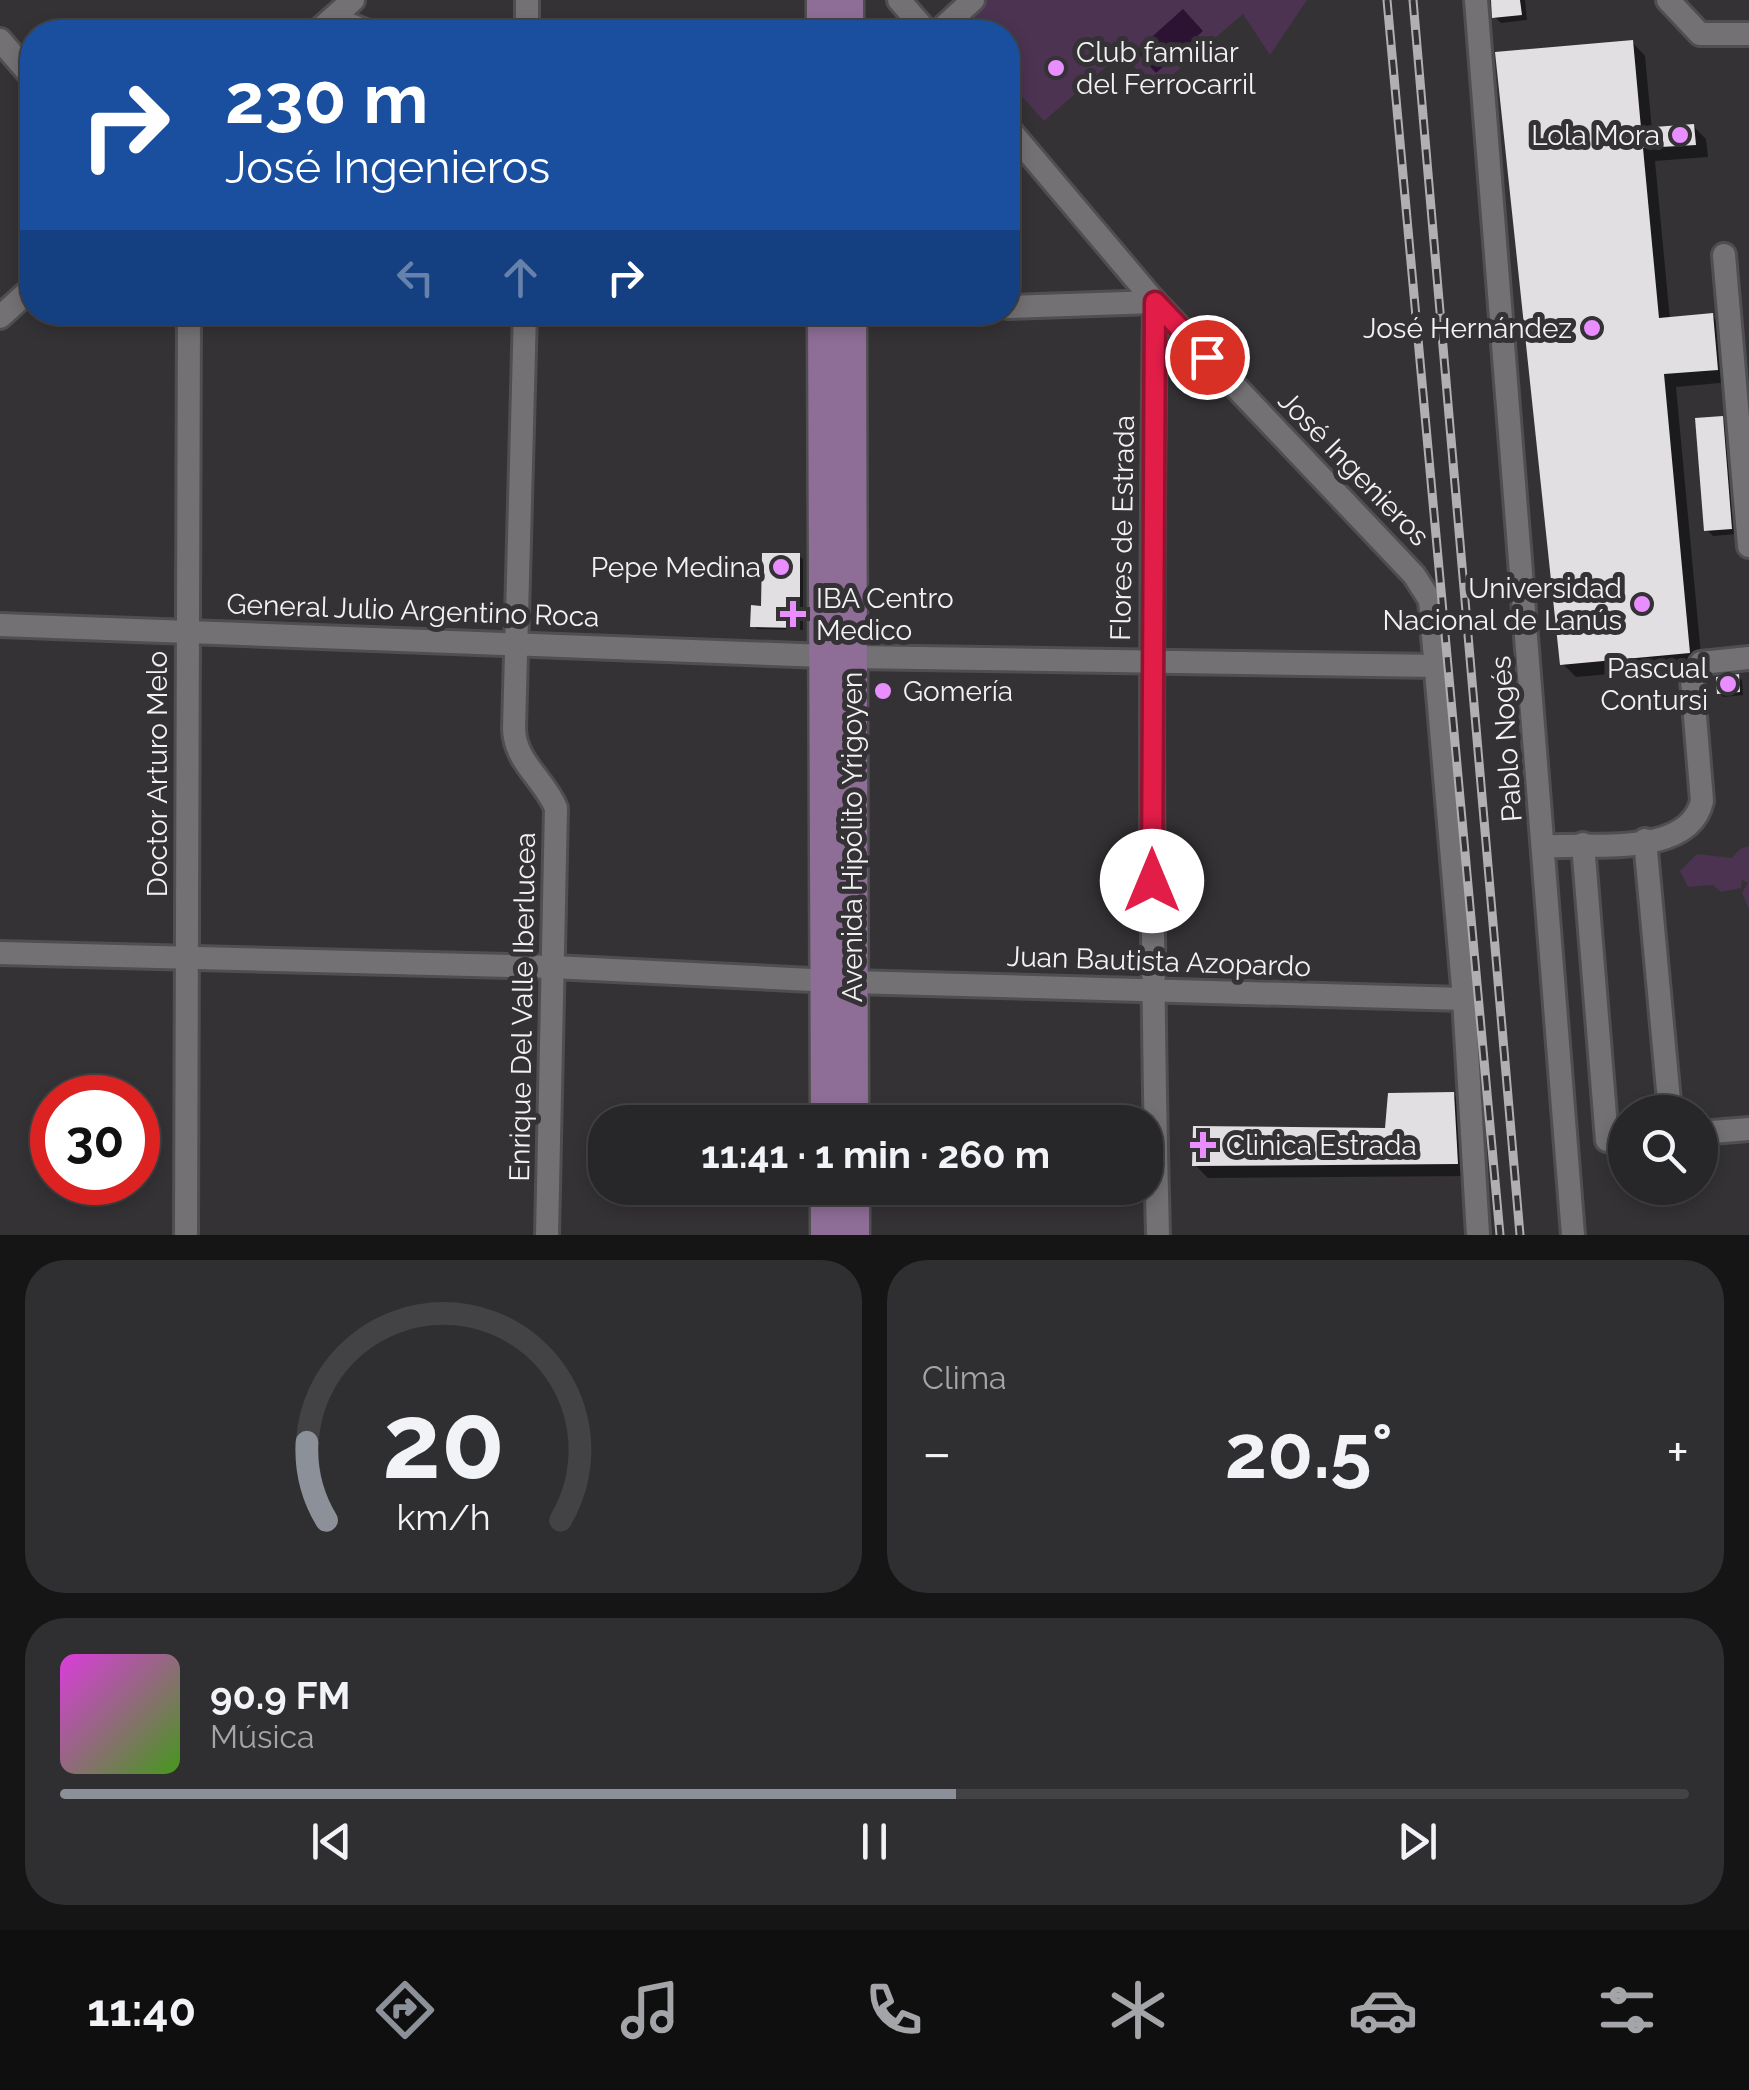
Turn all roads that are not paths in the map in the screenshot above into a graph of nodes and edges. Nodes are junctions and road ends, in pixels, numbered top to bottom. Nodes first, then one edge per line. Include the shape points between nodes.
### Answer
1 (352, 0) edge
2 (899, 0) edge
3 (973, 0) edge
4 (1476, 0) edge
5 (1668, 0) edge
6 (330, 20) edge
7 (916, 20) edge
8 (951, 20) edge
9 (1749, 34) edge
10 (0, 40) edge
11 (20, 63) edge
12 (1020, 142) edge
13 (1724, 255) dead end
14 (1155, 302) junction
15 (1020, 307) edge
16 (189, 325) edge
17 (525, 325) edge
18 (824, 325) edge
19 (851, 325) edge
20 (1749, 546) edge
21 (0, 625) edge
22 (187, 630) junction
23 (518, 644) junction
24 (838, 656) junction
25 (1749, 658) edge
26 (1150, 661) junction
27 (1437, 666) junction
28 (1645, 840) junction
29 (1583, 844) junction
30 (1543, 847) junction
31 (0, 953) edge
32 (186, 960) junction
33 (553, 967) junction
34 (839, 981) junction
35 (1152, 991) junction
36 (1464, 999) junction
37 (1668, 1095) edge
38 (828, 1105) edge
39 (851, 1105) edge
40 (1749, 1129) edge
41 (1718, 1132) edge
42 (1608, 1140) edge
43 (826, 1205) edge
44 (854, 1205) edge
45 (186, 1235) edge
46 (548, 1235) edge
47 (826, 1235) edge
48 (854, 1235) edge
49 (1158, 1235) edge
50 (1478, 1235) edge
51 (1573, 1235) edge

1 - 6 street
2 - 7 street
3 - 8 street
4 - 30 street, Pablo Nogés
5 - 9 street via 1700,34
10 - 11 street
12 - 14 street, José Ingenieros
13 - 20 street
14 - 15 street
14 - 26 street, Flores de Estrada
14 - 27 street, José Ingenieros via 1425,588
16 - 22 street, Doctor Arturo Melo
17 - 23 street, Enrique Del Valle Iberlucea
18 - 24 main road, Avenida Hipólito Yrigoyen
19 - 24 main road, Avenida Hipólito Yrigoyen
21 - 22 street, General Julio Argentino Roca
22 - 23 street, General Julio Argentino Roca
22 - 32 street, Doctor Arturo Melo
23 - 24 street, General Julio Argentino Roca
23 - 33 street, Enrique Del Valle Iberlucea via 514,743 556,808
24 - 26 street, General Julio Argentino Roca
24 - 34 main road, Avenida Hipólito Yrigoyen
25 - 28 street via 1701,662 1695,669 1702,801 1689,826
26 - 27 street, General Julio Argentino Roca
26 - 35 street, Flores de Estrada
27 - 36 street, José Ingenieros
28 - 29 street via 1610,833
28 - 37 street
29 - 30 street
29 - 42 street
30 - 51 street, Pablo Nogés
31 - 32 street, Juan Bautista Azopardo
32 - 33 street, Juan Bautista Azopardo
32 - 45 street, Doctor Arturo Melo
33 - 34 street, Juan Bautista Azopardo
33 - 46 street, Enrique Del Valle Iberlucea
34 - 35 street, Juan Bautista Azopardo
34 - 38 main road, Avenida Hipólito Yrigoyen
34 - 39 main road, Avenida Hipólito Yrigoyen
35 - 36 street, Juan Bautista Azopardo
35 - 49 street, Flores de Estrada
36 - 50 street, José Ingenieros
40 - 41 street
43 - 47 main road
44 - 48 main road

